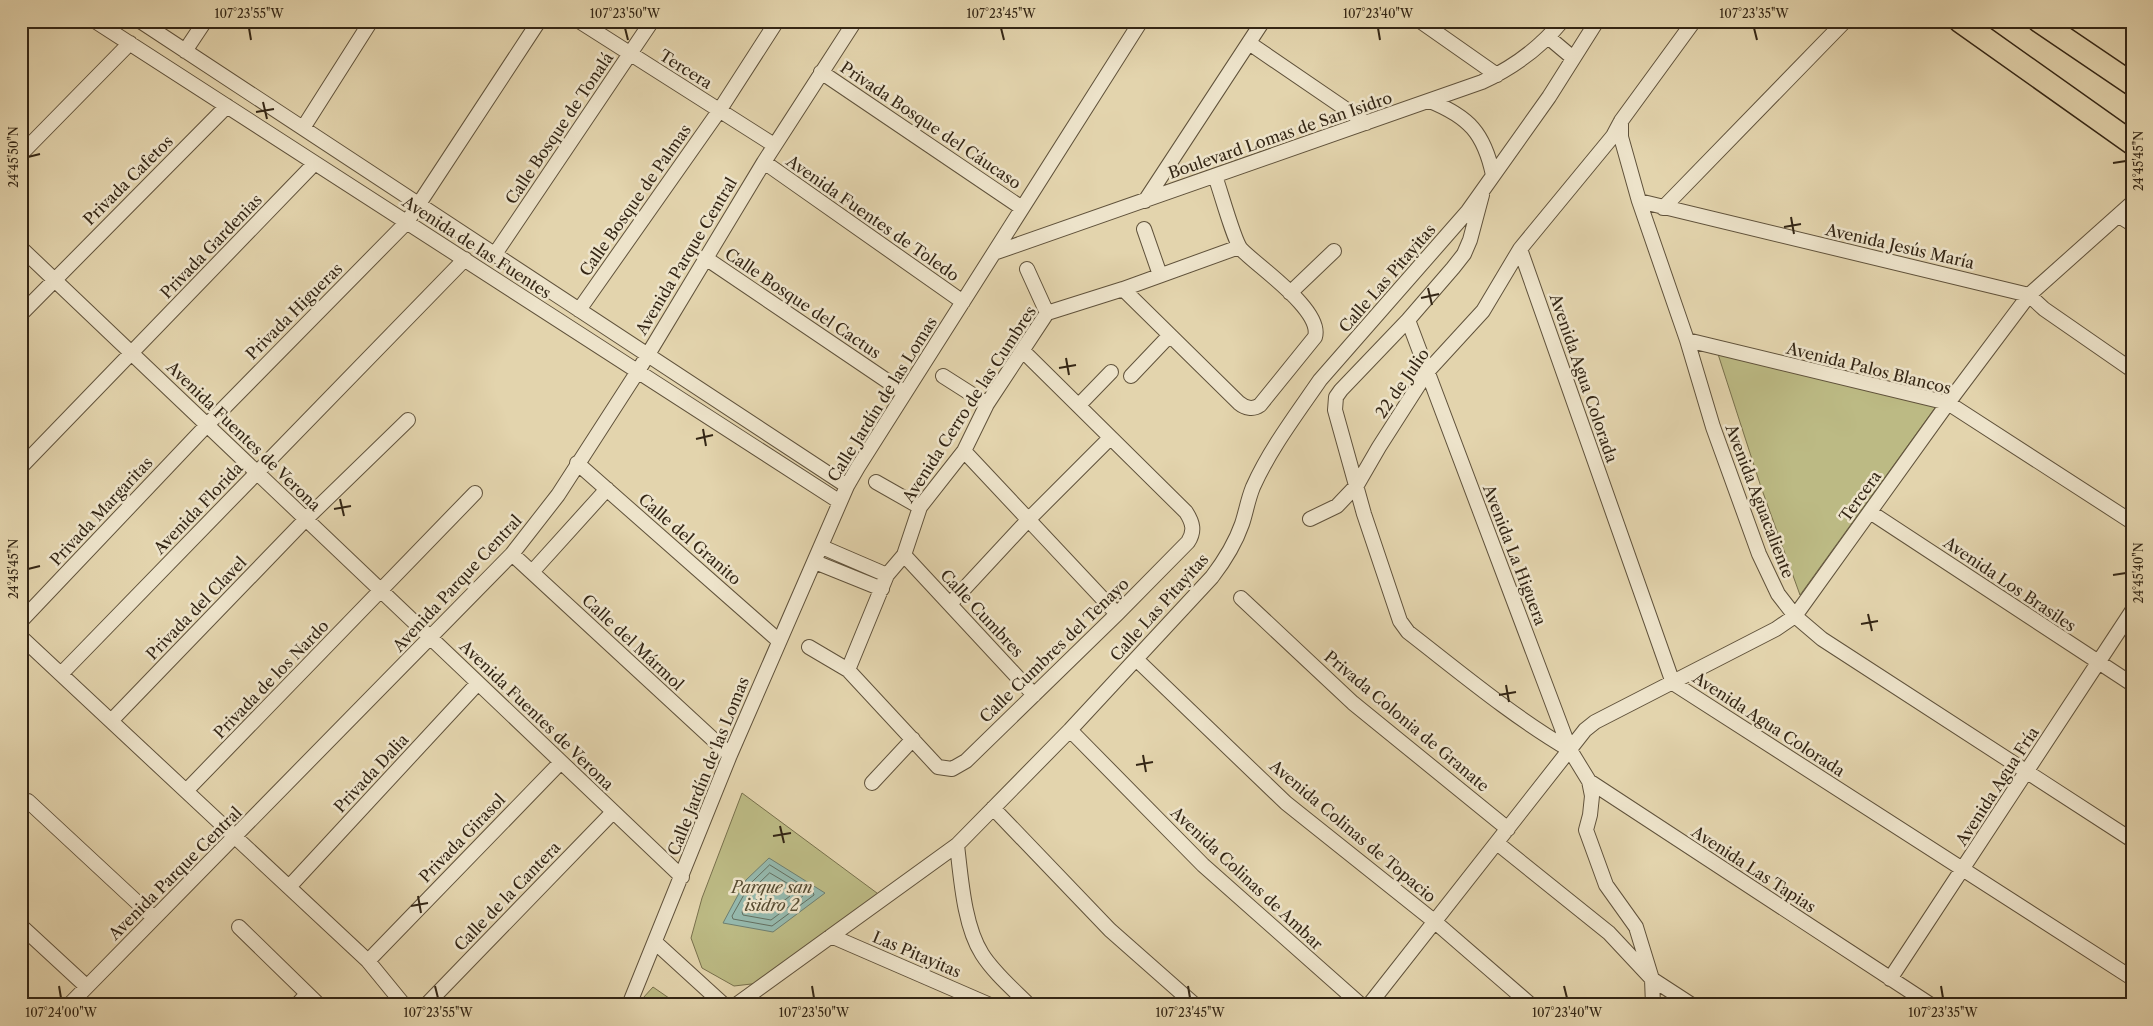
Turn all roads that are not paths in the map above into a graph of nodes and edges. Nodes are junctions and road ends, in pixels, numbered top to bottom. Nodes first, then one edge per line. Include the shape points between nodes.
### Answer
1 (95, 21) edge
2 (140, 21) edge
3 (205, 21) edge
4 (371, 21) edge
5 (539, 21) edge
6 (579, 21) edge
7 (652, 21) edge
8 (777, 21) edge
9 (855, 21) edge
10 (1141, 21) edge
11 (1263, 21) edge
12 (1420, 21) edge
13 (1562, 21) edge
14 (1597, 21) edge
15 (1694, 21) edge
16 (1845, 21) edge
17 (1960, 21) edge
18 (2039, 21) edge
19 (1548, 37) junction
20 (1249, 43) junction
21 (130, 44) junction
22 (185, 51) junction
23 (631, 54) junction
24 (1573, 58) junction
25 (821, 72) junction
26 (1497, 74) junction
27 (2132, 84) edge
28 (1430, 101) junction
29 (227, 106) junction
30 (719, 110) junction
31 (1621, 121) junction
32 (1366, 123) junction
33 (302, 128) junction
34 (2132, 143) edge
35 (774, 145) junction
36 (21, 154) edge
37 (315, 162) junction
38 (764, 162) junction
39 (1493, 175) junction
40 (1215, 176) junction
41 (1483, 190) junction
42 (1639, 201) junction
43 (1145, 202) junction
44 (2132, 203) edge
45 (420, 205) junction
46 (1022, 208) junction
47 (1663, 208) junction
48 (2119, 216) junction
49 (407, 222) junction
50 (2132, 224) edge
51 (1144, 230) dead end
52 (1239, 247) junction
53 (21, 248) edge
54 (1520, 249) junction
55 (1334, 251) dead end
56 (994, 253) junction
57 (495, 254) junction
58 (707, 259) junction
59 (465, 260) junction
60 (1027, 269) dead end
61 (1160, 275) junction
62 (54, 280) junction
63 (1123, 289) junction
64 (1290, 293) junction
65 (2029, 295) junction
66 (963, 302) junction
67 (579, 310) junction
68 (1047, 312) junction
69 (21, 314) edge
70 (1408, 320) junction
71 (1168, 336) junction
72 (1687, 340) junction
73 (1023, 351) junction
74 (132, 353) junction
75 (647, 354) junction
76 (2132, 370) edge
77 (638, 371) junction
78 (1111, 372) dead end
79 (1427, 372) junction
80 (943, 376) dead end
81 (1131, 376) dead end
82 (905, 393) junction
83 (987, 404) junction
84 (1948, 404) junction
85 (1079, 405) junction
86 (408, 420) dead end
87 (207, 425) junction
88 (1110, 438) junction
89 (964, 451) junction
90 (577, 463) junction
91 (21, 467) edge
92 (257, 472) junction
93 (876, 482) dead end
94 (1357, 485) junction
95 (847, 486) junction
96 (607, 489) junction
97 (475, 493) dead end
98 (840, 502) junction
99 (920, 507) junction
100 (1870, 512) junction
101 (306, 519) junction
102 (1310, 519) dead end
103 (1028, 520) junction
104 (2132, 522) edge
105 (822, 547) junction
106 (512, 554) junction
107 (904, 555) junction
108 (815, 562) junction
109 (532, 572) junction
110 (887, 575) junction
111 (882, 589) junction
112 (382, 591) junction
113 (1241, 598) dead end
114 (950, 604) junction
115 (2132, 611) edge
116 (1117, 614) junction
117 (1796, 616) junction
118 (21, 621) edge
119 (21, 637) edge
120 (431, 638) junction
121 (779, 641) junction
122 (809, 647) dead end
123 (1136, 659) junction
124 (2098, 663) junction
125 (848, 670) junction
126 (61, 674) junction
127 (478, 683) junction
128 (1673, 683) junction
129 (2132, 684) edge
130 (1034, 695) junction
131 (111, 721) junction
132 (1070, 730) junction
133 (912, 739) junction
134 (1570, 750) junction
135 (730, 755) junction
136 (561, 762) junction
137 (2027, 772) junction
138 (1589, 781) junction
139 (872, 784) dead end
140 (186, 791) junction
141 (28, 801) dead end
142 (993, 808) junction
143 (613, 812) junction
144 (1508, 829) junction
145 (236, 837) junction
146 (2132, 840) edge
147 (1497, 843) junction
148 (957, 845) junction
149 (1962, 871) junction
150 (682, 877) junction
151 (289, 887) junction
152 (154, 918) junction
153 (1434, 921) junction
154 (21, 926) edge
155 (239, 927) dead end
156 (830, 936) junction
157 (656, 943) junction
158 (368, 961) junction
159 (2132, 978) edge
160 (1652, 979) junction
161 (1890, 979) junction
162 (86, 986) junction
163 (308, 994) junction
164 (69, 1005) edge
165 (297, 1005) edge
166 (319, 1005) edge
167 (404, 1005) edge
168 (426, 1005) edge
169 (629, 1005) edge
170 (724, 1005) edge
171 (736, 1005) edge
172 (990, 1005) edge
173 (1029, 1005) edge
174 (1195, 1005) edge
175 (1361, 1005) edge
176 (1369, 1005) edge
177 (1531, 1005) edge
178 (1653, 1005) edge
179 (1692, 1005) edge
180 (1932, 1005) edge

1 - 21 street, Avenida de las Fuentes
2 - 22 street, Avenida de las Fuentes
3 - 22 street
4 - 33 street
5 - 45 street, Privada Higueras
6 - 23 street, Tercera
7 - 23 street, Calle Bosque de Tonalá
8 - 30 street, Calle Bosque de Palmas
9 - 25 street, Avenida Parque Central
10 - 46 street, Calle Jardín de las Lomas
11 - 20 street
12 - 26 street
13 - 19 street, Boulevard Lomas de San Isidro
14 - 24 street, Calle Las Pitayitas
15 - 31 street, 22 de Julio
16 - 47 street
17 - 34 main road
18 - 27 main road
19 - 24 street
19 - 26 street, Boulevard Lomas de San Isidro
20 - 32 street
20 - 43 street
21 - 29 street, Avenida de las Fuentes
21 - 36 street
22 - 33 street, Avenida de las Fuentes
23 - 30 street, Tercera
23 - 57 street, Calle Bosque de Tonalá
24 - 39 street, Calle Las Pitayitas
25 - 35 street, Avenida Parque Central
25 - 46 street, Privada Bosque del Cáucaso
26 - 28 street, Boulevard Lomas de San Isidro
28 - 32 street, Boulevard Lomas de San Isidro
28 - 39 street via 1450,109 1477,132 1486,147
29 - 37 street, Avenida de las Fuentes
29 - 62 street, Privada Cafetos
30 - 35 street, Tercera
30 - 67 street, Calle Bosque de Palmas
31 - 42 street, Avenida Aguacaliente via 1621,137
31 - 54 street, 22 de Julio via 1613,136
32 - 40 street, Boulevard Lomas de San Isidro
33 - 45 street, Avenida de las Fuentes
35 - 38 street, Avenida Parque Central
37 - 49 street, Avenida de las Fuentes
37 - 74 street, Privada Gardenias
38 - 58 street, Avenida Parque Central
38 - 66 street, Avenida Fuentes de Toledo
39 - 41 street, Calle Las Pitayitas
40 - 43 street, Boulevard Lomas de San Isidro
40 - 52 street
41 - 70 street via 1476,223 1464,254
41 - 123 street, Calle Las Pitayitas via 1320,380 1280,439 1253,488 1229,556
42 - 47 street, Avenida Jesús María
42 - 72 street, Avenida Aguacaliente
43 - 56 street, Boulevard Lomas de San Isidro
44 - 48 street, Tercera
45 - 49 street, Privada Higueras
45 - 57 street, Avenida de las Fuentes
46 - 56 street, Calle Jardín de las Lomas
47 - 65 street, Avenida Jesús María
48 - 50 street
48 - 65 street, Tercera
49 - 59 street, Avenida de las Fuentes
49 - 87 street, Privada Higueras
51 - 61 street
52 - 61 street, Avenida Cerro de las Cumbres
52 - 64 street
53 - 62 street, Avenida Fuentes de Verona
54 - 79 street, 22 de Julio via 1483,311
54 - 128 street, Avenida Agua Colorada
55 - 64 street
56 - 66 street, Calle Jardín de las Lomas
57 - 67 street, Avenida de las Fuentes
58 - 75 street, Avenida Parque Central
58 - 82 street, Calle Bosque del Cactus
59 - 77 street, Avenida de las Fuentes
59 - 92 street, Avenida Florida
60 - 68 street
61 - 63 street, Avenida Cerro de las Cumbres
62 - 69 street, Privada Cafetos
62 - 74 street, Avenida Fuentes de Verona
63 - 68 street, Avenida Cerro de las Cumbres
63 - 71 street
64 - 71 street via 1316,324 1316,335 1257,407 1242,406
65 - 76 street, Avenida Jesús María
65 - 84 street, Tercera
66 - 82 street, Calle Jardín de las Lomas
67 - 75 street, Avenida de las Fuentes
68 - 73 street, Avenida Cerro de las Cumbres
70 - 79 street, Avenida La Higuera
70 - 94 street via 1336,397 1335,410
71 - 81 street
72 - 84 street, Avenida Palos Blancos
72 - 117 street, Avenida Aguacaliente via 1713,427 1759,554 1778,594
73 - 83 street, Avenida Cerro de las Cumbres
73 - 85 street
74 - 87 street, Avenida Fuentes de Verona
74 - 91 street, Privada Gardenias
75 - 77 street, Avenida Parque Central
75 - 95 street, Avenida de las Fuentes
77 - 90 street, Avenida Parque Central
77 - 98 street, Avenida de las Fuentes
78 - 85 street
79 - 94 street, 22 de Julio
79 - 134 street, Avenida La Higuera
80 - 83 street
82 - 95 street, Calle Jardín de las Lomas
83 - 89 street, Avenida Cerro de las Cumbres
84 - 100 street, Tercera
84 - 104 street, Avenida Palos Blancos
85 - 88 street
86 - 101 street, Privada del Clavel
87 - 92 street, Avenida Fuentes de Verona
87 - 118 street, Privada Margaritas
88 - 103 street
88 - 116 street, Calle Cumbres del Tenayo via 1186,512 1193,527 1188,542
89 - 99 street, Avenida Cerro de las Cumbres
89 - 103 street
90 - 96 street, Calle del Granito
90 - 106 street, Avenida Parque Central via 538,524
92 - 101 street, Avenida Fuentes de Verona
92 - 126 street, Avenida Florida
93 - 99 street
94 - 102 street, 22 de Julio via 1337,506
94 - 134 street via 1391,599 1408,632 1495,701
95 - 98 street, Calle Jardín de las Lomas
96 - 109 street
96 - 121 street, Calle del Granito
97 - 112 street, Privada de los Nardo
98 - 105 street, Calle Jardín de las Lomas
99 - 107 street, Avenida Cerro de las Cumbres
100 - 117 street, Tercera
100 - 124 street, Avenida Los Brasiles
101 - 112 street, Avenida Fuentes de Verona
101 - 131 street, Privada del Clavel
103 - 114 street
103 - 116 street
105 - 108 street, Calle Jardín de las Lomas
105 - 110 street
106 - 109 street, Calle del Mármol
106 - 120 street, Avenida Parque Central
107 - 110 street, Avenida Cerro de las Cumbres
107 - 114 street, Calle Cumbres
108 - 111 street
108 - 121 street, Calle Jardín de las Lomas
109 - 135 street, Calle del Mármol
110 - 111 street, Avenida Cerro de las Cumbres
111 - 125 street, Avenida Cerro de las Cumbres
112 - 120 street, Avenida Fuentes de Verona
112 - 140 street, Privada de los Nardo
113 - 144 street, Privada Colonia de Granate via 1353,703
114 - 130 street, Calle Cumbres
115 - 124 street, Avenida Agua Fría
116 - 130 street, Calle Cumbres del Tenayo
117 - 128 street, Tercera
117 - 137 street, Avenida Aguacaliente via 1822,639
119 - 126 street
120 - 127 street, Avenida Fuentes de Verona
120 - 145 street, Avenida Parque Central
121 - 135 street, Calle Jardín de las Lomas
122 - 125 street
123 - 132 street, Calle Las Pitayitas
123 - 153 street, Avenida Colinas de Topacio via 1286,803
124 - 129 street, Avenida Los Brasiles
124 - 137 street, Avenida Agua Fría
125 - 133 street
126 - 131 street
127 - 136 street, Avenida Fuentes de Verona
127 - 151 street, Privada Dalia
128 - 134 street, Tercera via 1596,722 1585,730
128 - 149 street, Avenida Agua Colorada
130 - 133 street, Calle Cumbres del Tenayo via 966,761 952,768 938,768
131 - 140 street
132 - 142 street, Calle Las Pitayitas
132 - 175 street, Avenida Colinas de Ambar via 1203,865
133 - 139 street
134 - 138 street, Avenida Las Tapias
134 - 144 street, Tercera
135 - 150 street, Calle Jardín de las Lomas
136 - 143 street, Avenida Fuentes de Verona
136 - 158 street, Privada Girasol
137 - 146 street, Avenida Aguacaliente
137 - 149 street, Avenida Agua Fría
138 - 160 street via 1592,796 1586,830 1606,886 1636,927
138 - 161 street, Avenida Las Tapias
140 - 145 street
141 - 152 street
142 - 148 street, Calle Las Pitayitas
142 - 174 street via 1110,930
143 - 150 street, Avenida Fuentes de Verona
143 - 168 street, Calle de la Cantera
144 - 147 street, Tercera
145 - 151 street
145 - 152 street, Avenida Parque Central
147 - 153 street, Tercera
147 - 160 street via 1609,934
148 - 156 street, Calle Las Pitayitas
148 - 173 street via 964,895 976,943 986,960
149 - 159 street, Avenida Agua Colorada
149 - 161 street, Avenida Agua Fría
150 - 157 street
151 - 158 street
152 - 162 street, Avenida Parque Central
153 - 176 street, Tercera
153 - 177 street, Avenida Colinas de Topacio
154 - 162 street
155 - 163 street
156 - 171 street
156 - 172 street, Las Pitayitas
157 - 169 street
157 - 170 street
158 - 167 street
160 - 178 street
160 - 179 street
161 - 180 street, Avenida Las Tapias
162 - 164 street, Avenida Parque Central
163 - 165 street
163 - 166 street

